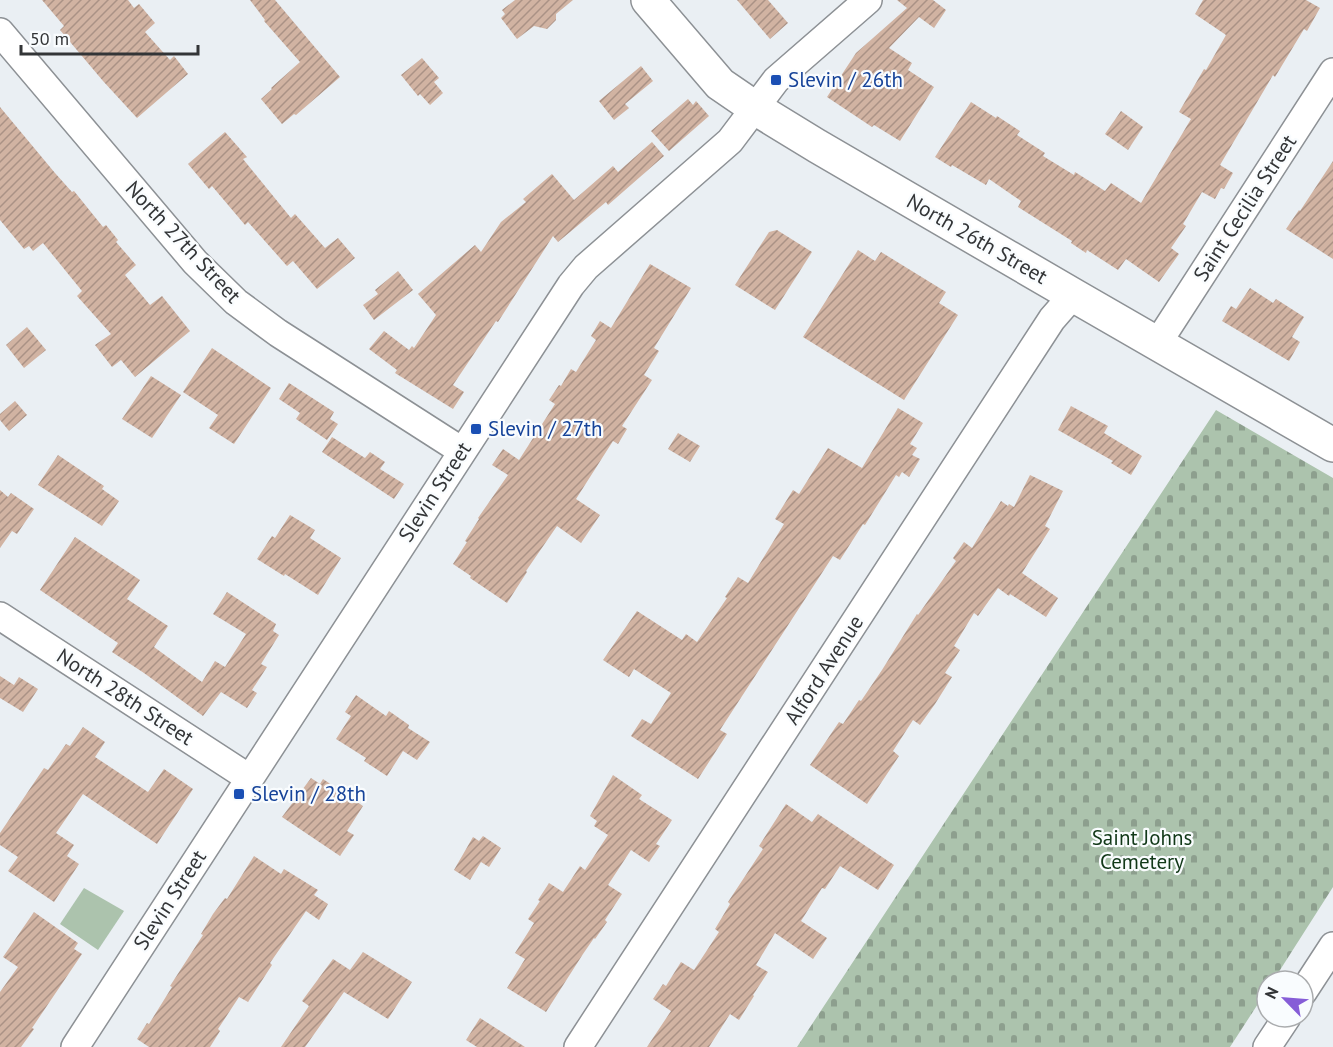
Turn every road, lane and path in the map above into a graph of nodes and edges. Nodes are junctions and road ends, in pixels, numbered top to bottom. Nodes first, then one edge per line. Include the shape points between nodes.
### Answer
1 (648, 0) edge
2 (868, 0) edge
3 (0, 32) edge
4 (1333, 72) edge
5 (755, 108) junction
6 (1073, 295) junction
7 (1157, 344) junction
8 (1333, 445) edge
9 (462, 451) junction
10 (0, 616) edge
11 (249, 778) junction
12 (1333, 946) edge
13 (1315, 974) edge
14 (1279, 1029) edge
15 (75, 1047) edge
16 (578, 1047) edge
17 (1267, 1047) edge

1 - 5 street, North 26th Street via 720,84
2 - 5 street, Slevin Street via 776,80
3 - 9 street, North 27th Street via 195,262 236,302
4 - 7 street, Saint Cecilia Street
5 - 6 street, North 26th Street
5 - 9 street, Slevin Street via 730,141 586,267
6 - 7 street, North 26th Street
6 - 16 street, Alford Avenue via 1046,328
7 - 8 street, North 26th Street
9 - 11 street, Slevin Street
10 - 11 street, North 28th Street
11 - 15 street, Slevin Street
12 - 13 street
14 - 17 street

